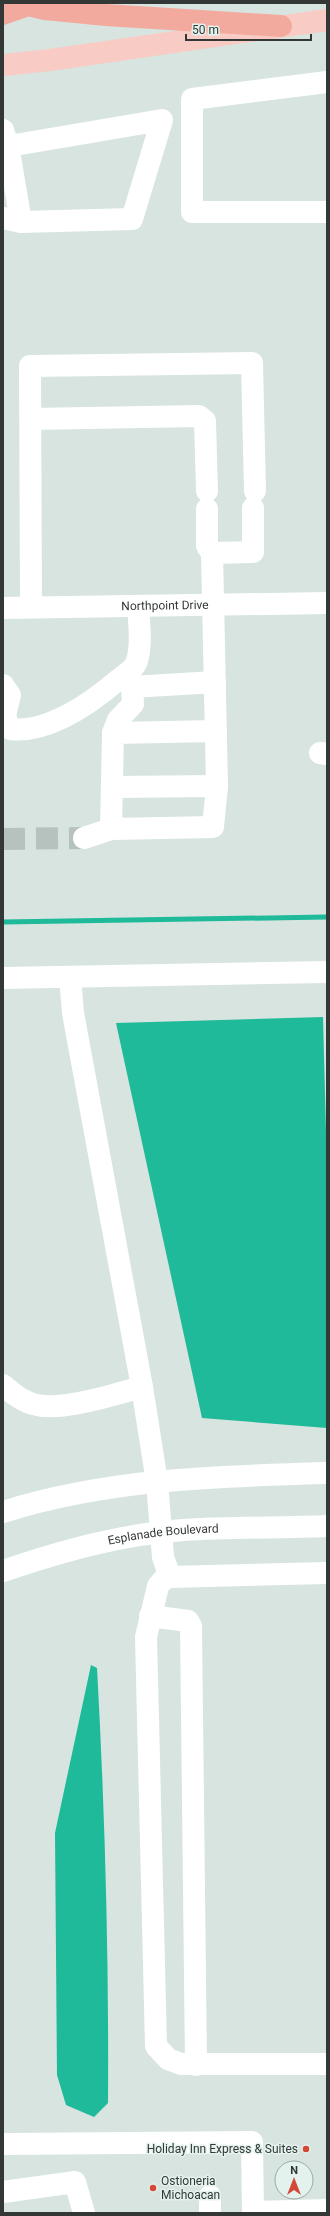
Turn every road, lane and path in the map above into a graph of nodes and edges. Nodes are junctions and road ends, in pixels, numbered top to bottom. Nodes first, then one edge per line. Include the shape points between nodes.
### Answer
1 (19, 3) edge
2 (34, 3) edge
3 (3, 14) edge
4 (327, 20) edge
5 (281, 26) junction
6 (50, 60) junction
7 (3, 65) edge
8 (3, 78) edge
9 (327, 82) edge
10 (5, 141) edge
11 (327, 212) edge
12 (12, 220) edge
13 (31, 419) junction
14 (212, 553) junction
15 (327, 603) edge
16 (214, 605) junction
17 (138, 606) junction
18 (31, 607) junction
19 (3, 608) edge
20 (129, 681) junction
21 (215, 682) junction
22 (3, 685) edge
23 (216, 731) junction
24 (113, 733) junction
25 (217, 786) junction
26 (112, 787) junction
27 (111, 829) junction
28 (84, 838) tunnel mouth
29 (327, 972) edge
30 (70, 977) junction
31 (3, 978) edge
32 (3, 1385) edge
33 (142, 1387) junction
34 (327, 1473) edge
35 (157, 1482) junction
36 (3, 1512) edge
37 (327, 1526) edge
38 (160, 1533) junction
39 (3, 1571) edge
40 (327, 1573) edge
41 (170, 1577) junction
42 (150, 1616) junction
43 (196, 2064) junction
44 (327, 2064) edge
45 (3, 2144) edge
46 (3, 2192) edge
47 (327, 2210) edge
48 (253, 2212) edge
49 (84, 2213) edge

1 - 5 highway via 45,9 106,15
2 - 3 highway
4 - 5 main road
5 - 6 main road
6 - 7 main road
6 - 8 main road
9 - 11 street via 192,99 192,212
10 - 12 street
10 - 12 street via 162,120 132,219
13 - 14 street via 199,416 205,421 207,546
13 - 14 street via 30,366 252,363 253,552
13 - 18 street
14 - 16 street
15 - 16 street, Northpoint Drive
16 - 17 street, Northpoint Drive
16 - 21 street
17 - 18 street, Northpoint Drive
17 - 20 street via 140,632 137,662
18 - 19 street, Northpoint Drive
20 - 21 street
20 - 22 street via 57,720 24,731 10,729 5,716 10,695
20 - 24 street via 133,704 118,720
21 - 23 street
23 - 24 street
23 - 25 street
24 - 26 street
25 - 26 street
25 - 27 street via 213,827
26 - 27 street
27 - 28 street
29 - 30 street
30 - 31 street
30 - 33 street via 73,1013
32 - 33 street via 15,1396 36,1405 55,1407
33 - 35 street
34 - 35 street via 226,1476
35 - 36 street via 96,1490
35 - 38 street
37 - 38 street, Esplanade Boulevard via 183,1530
38 - 39 street, Esplanade Boulevard via 78,1548
38 - 41 street via 163,1557
40 - 41 street
41 - 42 street via 158,1586
42 - 43 street via 146,1637 154,2040 161,2053 168,2059 181,2064
42 - 43 street via 188,1621 191,1626
43 - 44 street
45 - 48 street via 252,2142
46 - 49 street via 75,2182
47 - 48 street

